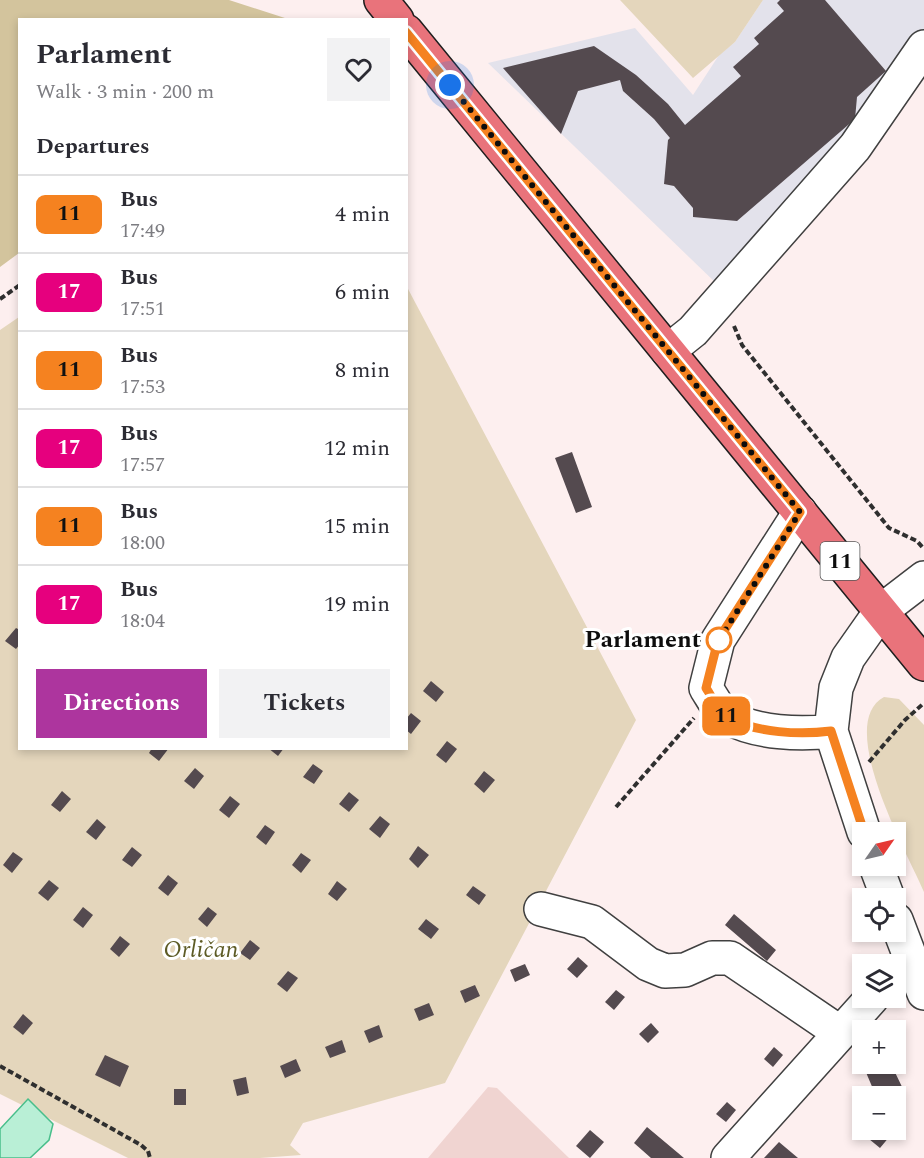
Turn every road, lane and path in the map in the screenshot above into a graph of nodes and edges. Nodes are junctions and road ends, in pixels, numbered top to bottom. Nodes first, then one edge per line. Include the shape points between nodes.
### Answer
1 (381, 0) edge
2 (395, 18) edge
3 (408, 34) edge
4 (924, 47) edge
5 (18, 286) edge
6 (722, 298) junction
7 (0, 299) edge
8 (668, 351) junction
9 (800, 512) junction
10 (924, 549) edge
11 (924, 578) edge
12 (881, 611) junction
13 (924, 664) edge
14 (713, 698) junction
15 (924, 704) edge
16 (831, 731) junction
17 (845, 775) junction
18 (616, 807) dead end
19 (861, 822) edge
20 (541, 909) dead end
21 (906, 969) edge
22 (924, 993) edge
23 (862, 1008) edge
24 (839, 1032) junction
25 (0, 1066) edge
26 (150, 1158) edge
27 (728, 1158) edge

1 - 2 main road
3 - 8 main road, 11
4 - 6 street via 855,147
5 - 7 path
6 - 8 street via 693,331
6 - 10 path via 742,345 890,528 917,541
8 - 9 main road, 11
9 - 12 main road, 11
9 - 14 street via 718,640 706,688
11 - 12 street
12 - 13 main road, 11
12 - 16 street via 848,658 836,688
14 - 16 street via 727,717 763,729
14 - 18 path
15 - 17 path via 867,765
16 - 17 street
17 - 19 street
20 - 24 street via 592,922 648,964 665,971 685,970 712,958 730,958
21 - 22 street
23 - 24 street
24 - 27 street
25 - 26 path via 141,1145

